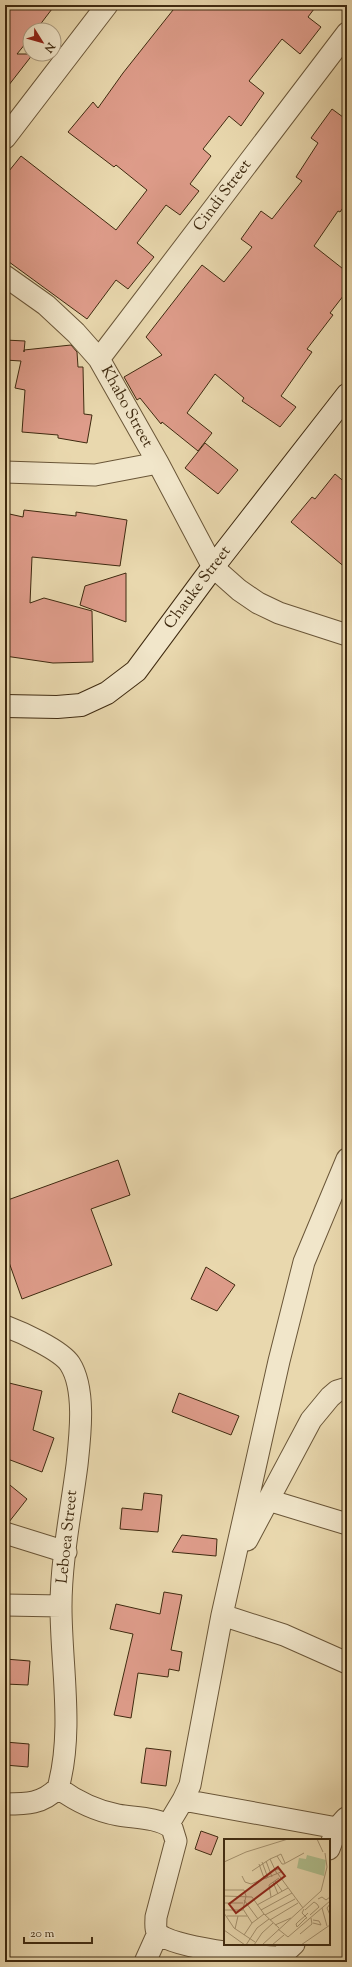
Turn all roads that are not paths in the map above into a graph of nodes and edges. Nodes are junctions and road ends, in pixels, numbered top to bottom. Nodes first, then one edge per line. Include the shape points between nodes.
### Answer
1 (107, 5) edge
2 (347, 33) edge
3 (5, 138) edge
4 (5, 276) edge
5 (99, 359) junction
6 (347, 395) edge
7 (158, 463) junction
8 (5, 472) edge
9 (213, 567) junction
10 (347, 635) edge
11 (5, 706) edge
12 (347, 1159) edge
13 (5, 1326) edge
14 (347, 1388) edge
15 (268, 1500) junction
16 (347, 1524) edge
17 (5, 1532) edge
18 (66, 1552) junction
19 (235, 1562) junction
20 (5, 1605) edge
21 (61, 1606) junction
22 (222, 1615) junction
23 (347, 1663) edge
24 (58, 1788) junction
25 (183, 1800) junction
26 (5, 1804) edge
27 (342, 1823) edge
28 (168, 1825) junction
29 (330, 1846) edge
30 (158, 1933) junction
31 (293, 1945) edge
32 (145, 1962) edge

1 - 3 street
2 - 5 street, Cindi Street
4 - 5 street, Khabo Street via 46,305
5 - 7 street, Khabo Street
6 - 9 street, Chauke Street
7 - 8 street via 95,475
7 - 9 street, Khabo Street
9 - 10 street via 258,603 279,613
9 - 11 street, Chauke Street via 136,671 107,693 81,705
12 - 19 street via 304,1262 279,1361
13 - 18 street, Leboea Street via 50,1348 70,1363 78,1386 79,1449
14 - 15 street via 337,1391 330,1397 311,1420
15 - 16 street
15 - 19 street
17 - 18 street
18 - 21 street, Leboea Street
19 - 22 street
20 - 21 street
21 - 24 street, Leboea Street via 65,1714 63,1770
22 - 23 street via 284,1635
22 - 25 street via 190,1785
24 - 26 street via 40,1802
24 - 28 street via 86,1805 103,1811
25 - 27 street
25 - 28 street
27 - 29 street
28 - 30 street via 174,1832 176,1841 156,1917
30 - 31 street via 173,1941 258,1957 280,1957
30 - 32 street

